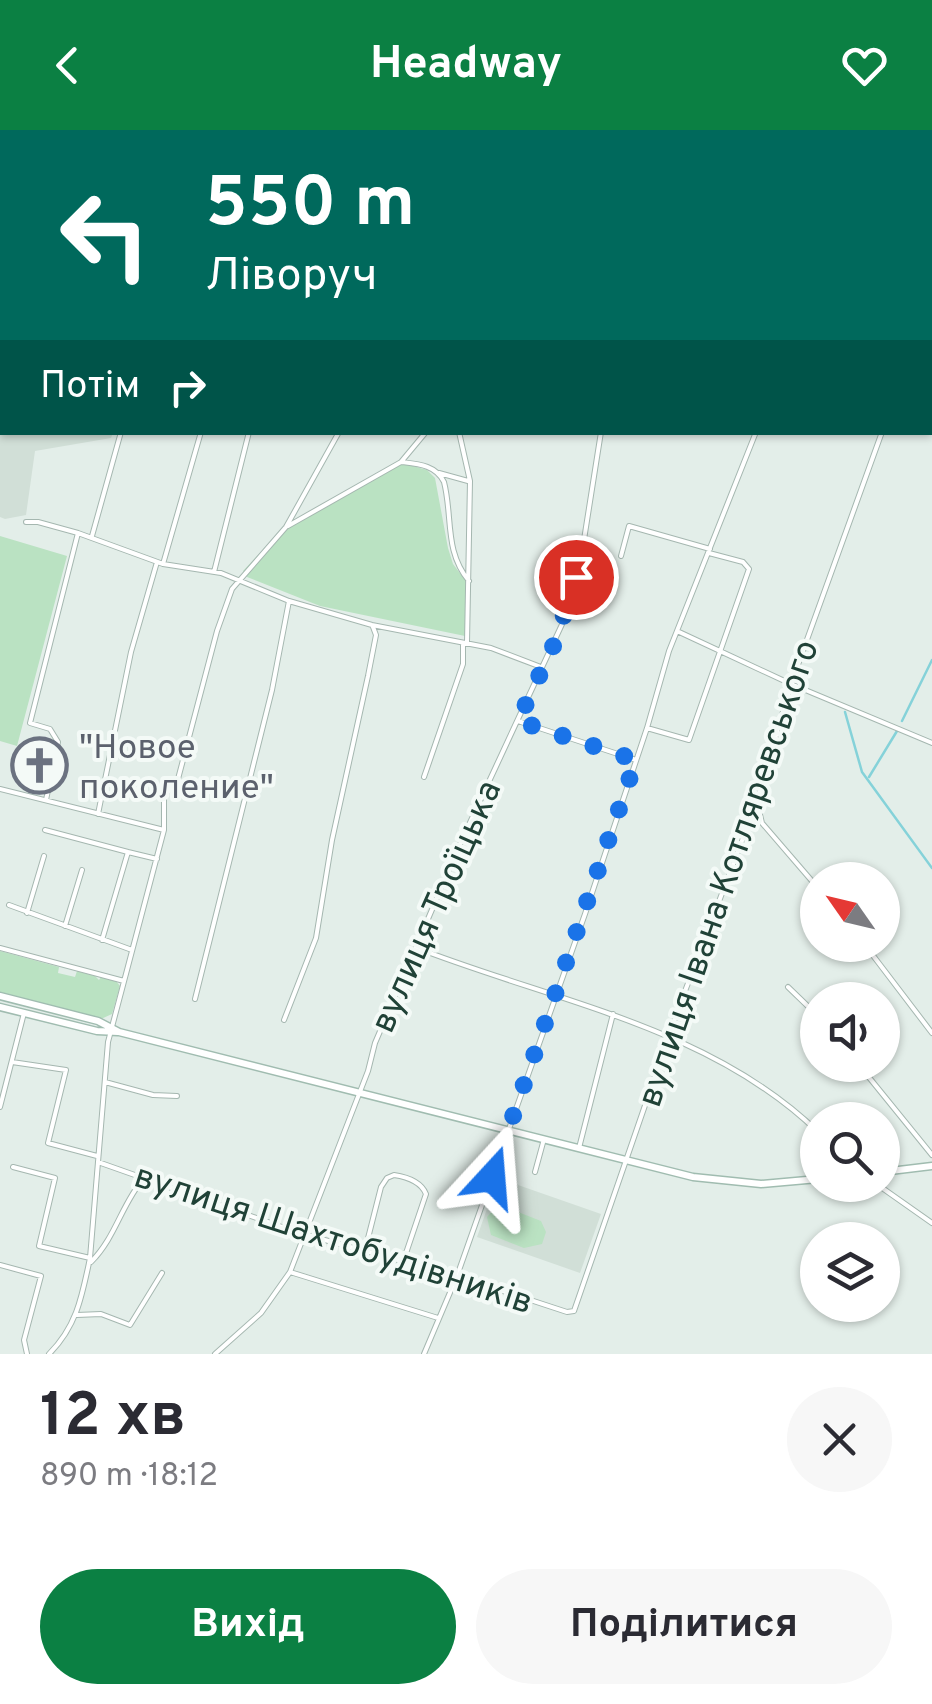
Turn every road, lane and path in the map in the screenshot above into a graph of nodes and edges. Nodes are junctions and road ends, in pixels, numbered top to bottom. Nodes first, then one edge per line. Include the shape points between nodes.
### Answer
1 (120, 435) edge
2 (199, 435) edge
3 (248, 435) edge
4 (337, 435) edge
5 (423, 435) edge
6 (459, 435) edge
7 (601, 435) edge
8 (755, 435) edge
9 (881, 435) edge
10 (400, 462) junction
11 (439, 473) junction
12 (470, 481) junction
13 (26, 522) dead end
14 (286, 527) junction
15 (78, 533) junction
16 (92, 536) junction
17 (710, 551) junction
18 (621, 556) dead end
19 (160, 563) junction
20 (214, 572) junction
21 (237, 580) junction
22 (469, 581) junction
23 (290, 601) junction
24 (372, 625) junction
25 (677, 631) junction
26 (465, 643) junction
27 (718, 650) junction
28 (541, 666) junction
29 (791, 684) junction
30 (518, 721) junction
31 (647, 728) junction
32 (932, 743) edge
33 (636, 760) junction
34 (424, 777) dead end
35 (0, 789) edge
36 (46, 800) junction
37 (757, 801) junction
38 (98, 814) junction
39 (749, 822) junction
40 (762, 823) junction
41 (45, 830) dead end
42 (164, 830) junction
43 (128, 852) junction
44 (44, 856) dead end
45 (157, 859) junction
46 (800, 867) edge
47 (82, 870) dead end
48 (9, 906) dead end
49 (27, 913) junction
50 (65, 926) junction
51 (102, 940) junction
52 (0, 948) edge
53 (417, 948) junction
54 (132, 950) junction
55 (878, 962) edge
56 (124, 981) junction
57 (788, 987) dead end
58 (0, 996) edge
59 (554, 996) junction
60 (195, 999) dead end
61 (800, 999) edge
62 (0, 1007) edge
63 (24, 1013) junction
64 (613, 1014) junction
65 (284, 1020) dead end
66 (110, 1030) junction
67 (932, 1033) edge
68 (669, 1037) junction
69 (12, 1062) junction
70 (105, 1082) junction
71 (873, 1082) edge
72 (359, 1093) junction
73 (176, 1096) dead end
74 (0, 1107) edge
75 (800, 1117) edge
76 (508, 1130) junction
77 (544, 1139) junction
78 (579, 1148) junction
79 (932, 1155) edge
80 (98, 1159) junction
81 (628, 1160) junction
82 (932, 1166) edge
83 (13, 1167) dead end
84 (900, 1170) edge
85 (536, 1172) dead end
86 (144, 1178) junction
87 (800, 1181) edge
88 (900, 1200) edge
89 (932, 1222) edge
90 (306, 1234) junction
91 (365, 1251) junction
92 (90, 1261) junction
93 (404, 1262) junction
94 (0, 1265) edge
95 (162, 1272) dead end
96 (290, 1272) junction
97 (457, 1276) junction
98 (571, 1312) joint
99 (77, 1315) junction
100 (439, 1318) junction
101 (27, 1354) edge
102 (49, 1354) edge
103 (215, 1354) edge
104 (424, 1354) edge

1 - 16 street
2 - 19 street
3 - 20 street
4 - 14 street
5 - 10 street
6 - 12 street
7 - 28 street, вулиця Троїцька via 569,602
8 - 17 street
9 - 29 street, вулиця Івана Котляревського
10 - 11 street
10 - 14 street
11 - 12 street
11 - 22 street via 453,551
12 - 22 street
13 - 15 street
14 - 21 street
15 - 16 street
15 - 36 street via 30,723 50,729 58,742
16 - 19 street
17 - 18 street via 630,526
17 - 25 street
17 - 27 street via 749,568
19 - 20 street
19 - 38 street via 131,652
20 - 21 street
21 - 23 street
21 - 42 street via 178,780 164,796
22 - 26 street
23 - 24 street
23 - 60 street
24 - 26 street
24 - 65 street via 376,635 316,938
25 - 27 street
25 - 31 street
26 - 28 street
26 - 34 street
27 - 29 street
27 - 31 street via 689,740
28 - 30 street, вулиця Троїцька
29 - 32 street
29 - 37 street, вулиця Івана Котляревського
30 - 33 street
30 - 53 street, вулиця Троїцька
31 - 33 street
33 - 59 street
35 - 36 street
36 - 38 street
37 - 39 street, вулиця Івана Котляревського
37 - 40 street
38 - 42 street
39 - 40 street
39 - 68 street, вулиця Івана Котляревського
40 - 46 street
41 - 43 street
42 - 45 street
43 - 45 street
43 - 51 street
44 - 49 street
45 - 54 street
47 - 50 street
48 - 49 street
49 - 50 street
50 - 51 street
51 - 54 street
52 - 56 street
53 - 59 street
53 - 72 street, вулиця Троїцька
54 - 56 street
55 - 67 street
56 - 66 street
57 - 61 street
58 - 66 street
59 - 64 street
59 - 76 street
62 - 63 street
63 - 66 street
63 - 69 street
64 - 68 street
64 - 78 street
66 - 70 street
66 - 72 street
68 - 75 street via 771,1092
68 - 81 street, вулиця Івана Котляревського
69 - 74 street
69 - 80 street, вулиця Шахтобудівників via 66,1070 48,1143
70 - 73 street
70 - 80 street
71 - 79 street
72 - 76 street
72 - 90 street, вулиця Троїцька
76 - 77 street
76 - 97 street
77 - 78 street
77 - 85 street
78 - 81 street
80 - 86 street, вулиця Шахтобудівників
80 - 92 street
81 - 87 street via 727,1182
81 - 98 street, вулиця Івана Котляревського
82 - 84 street
83 - 92 street via 55,1178 39,1246
86 - 90 street, вулиця Шахтобудівників
86 - 92 street
88 - 89 street
90 - 91 street, вулиця Шахтобудівників
90 - 96 street, вулиця Троїцька
91 - 93 street, вулиця Шахтобудівників
91 - 93 street via 381,1187 390,1176 400,1176 426,1194
92 - 99 street
93 - 97 street, вулиця Шахтобудівників
94 - 101 street via 41,1276 24,1340
95 - 99 street via 130,1326 101,1314
96 - 100 street
96 - 103 street, вулиця Троїцька via 261,1314
97 - 98 street, вулиця Шахтобудівників
97 - 100 street
99 - 102 street
100 - 104 street

